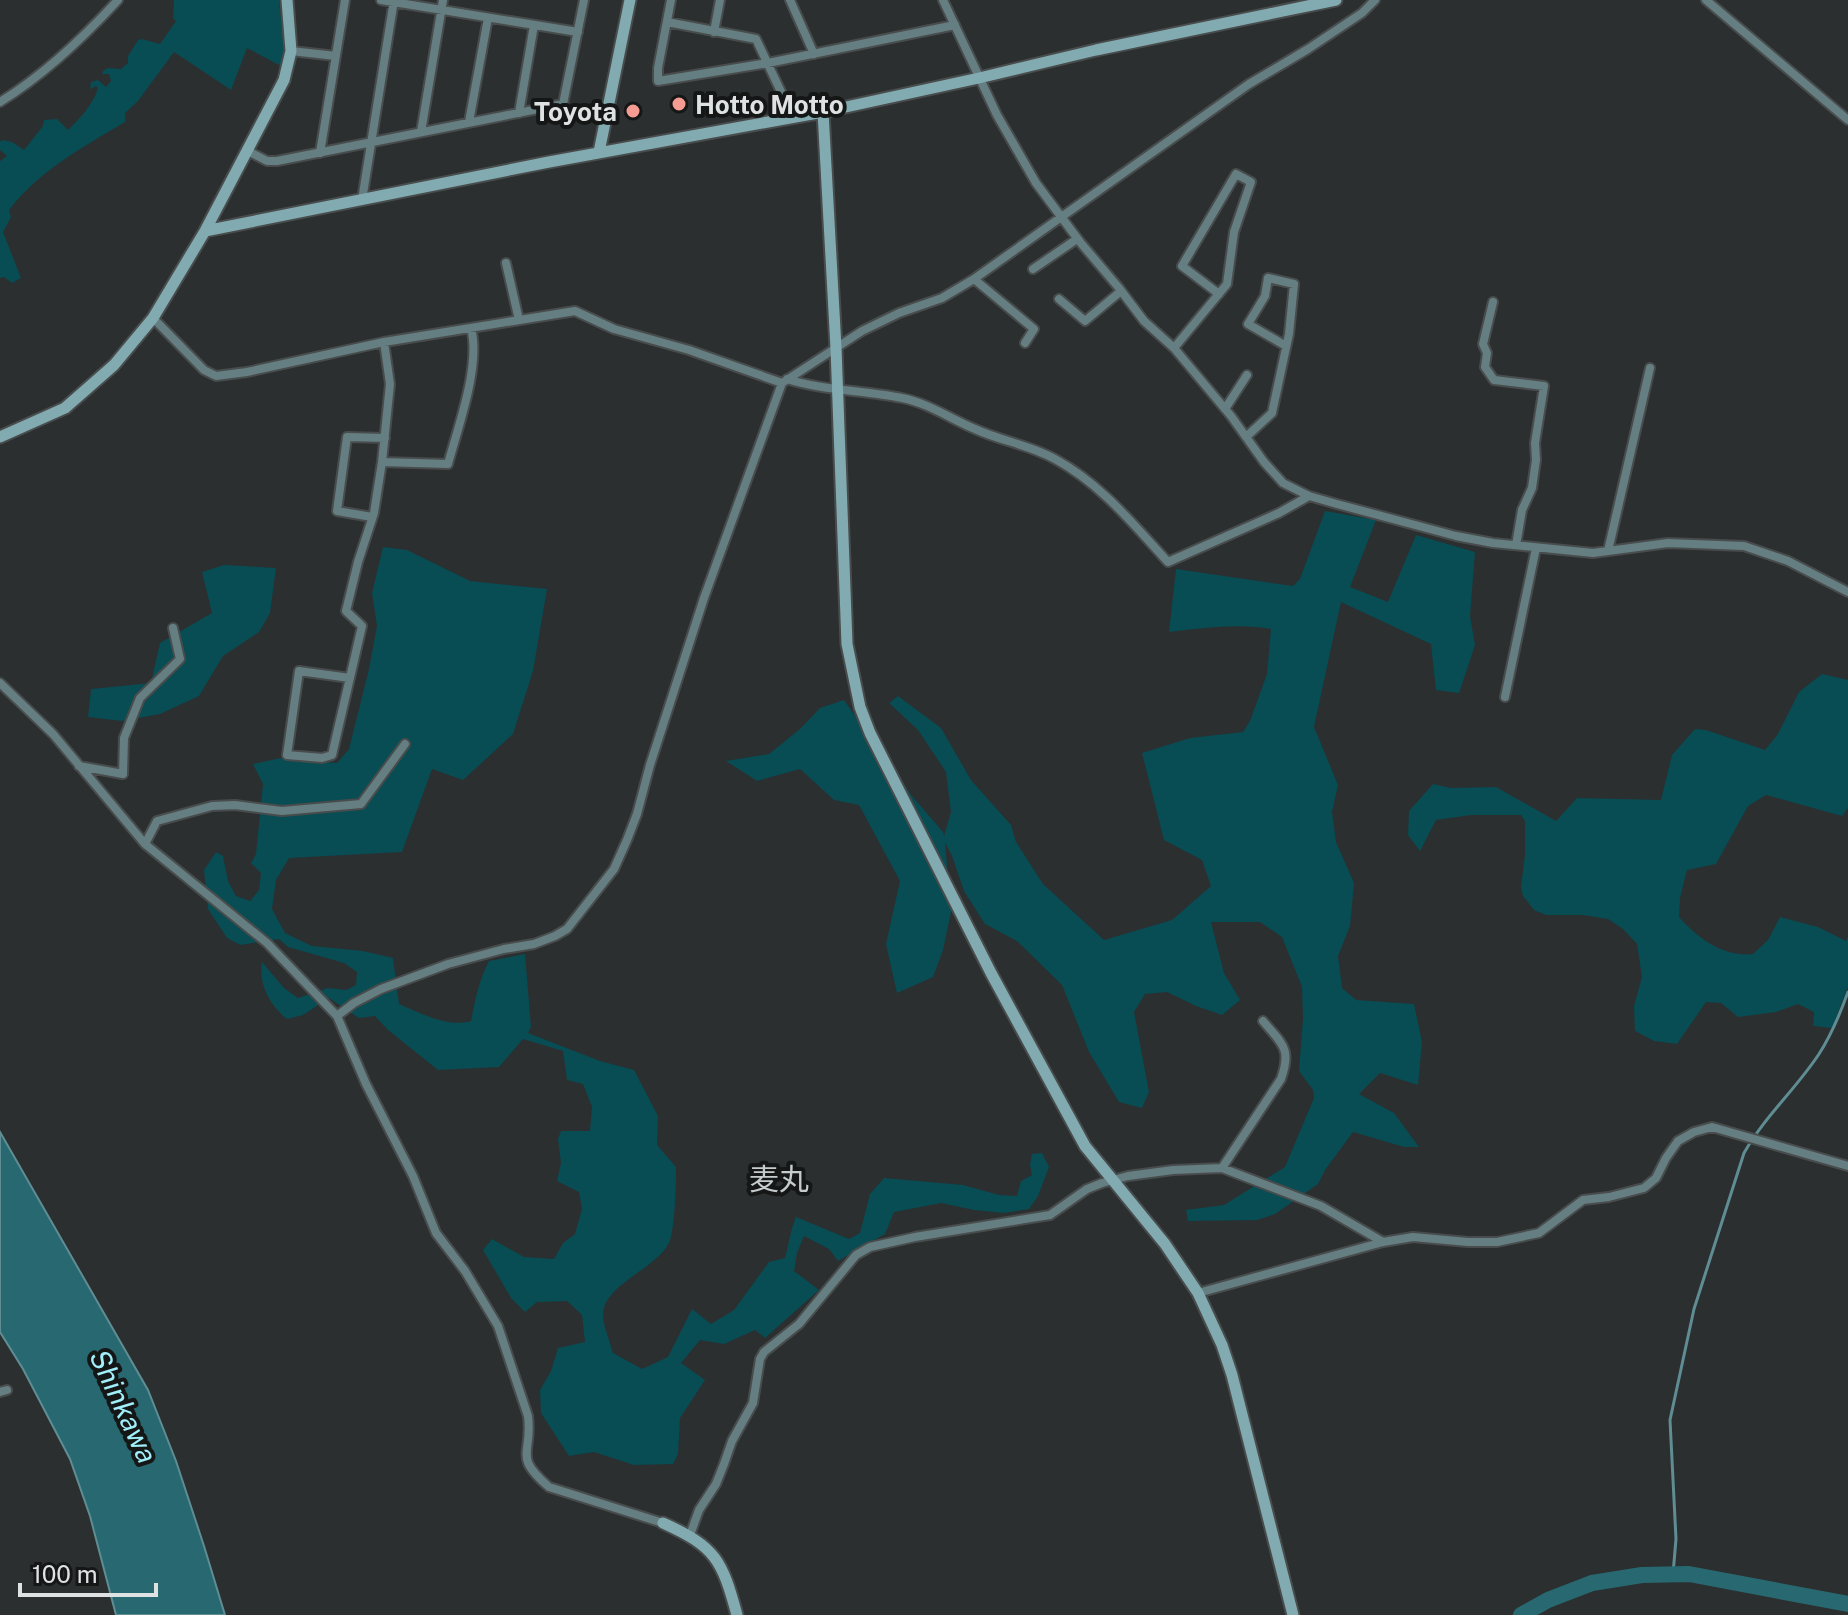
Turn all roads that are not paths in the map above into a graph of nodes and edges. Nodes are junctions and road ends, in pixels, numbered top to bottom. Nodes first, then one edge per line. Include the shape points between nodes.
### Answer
1 (118, 0) edge
2 (287, 0) edge
3 (345, 0) edge
4 (381, 0) edge
5 (584, 0) edge
6 (630, 0) edge
7 (671, 0) edge
8 (720, 0) edge
9 (804, 0) edge
10 (943, 0) edge
11 (1336, 0) edge
12 (1375, 0) edge
13 (1706, 0) edge
14 (394, 1) edge
15 (791, 1) edge
16 (442, 5) edge
17 (488, 18) junction
18 (667, 22) junction
19 (534, 25) junction
20 (955, 25) junction
21 (578, 32) junction
22 (714, 32) junction
23 (291, 51) junction
24 (814, 54) junction
25 (336, 56) junction
26 (768, 63) junction
27 (979, 78) junction
28 (0, 102) edge
29 (823, 112) junction
30 (519, 113) junction
31 (793, 117) junction
32 (1848, 120) edge
33 (469, 122) junction
34 (421, 132) junction
35 (371, 143) junction
36 (248, 151) junction
37 (599, 152) junction
38 (320, 153) junction
39 (362, 200) junction
40 (1062, 218) junction
41 (205, 231) junction
42 (1077, 239) junction
43 (506, 263) dead end
44 (1033, 269) dead end
45 (974, 279) junction
46 (1121, 291) junction
47 (1219, 294) junction
48 (1059, 299) dead end
49 (1493, 302) dead end
50 (153, 318) junction
51 (519, 320) junction
52 (471, 328) junction
53 (384, 342) junction
54 (1025, 343) dead end
55 (1286, 346) junction
56 (836, 348) junction
57 (1174, 348) junction
58 (1650, 368) dead end
59 (1247, 375) dead end
60 (785, 381) junction
61 (838, 388) junction
62 (1225, 409) junction
63 (0, 437) edge
64 (1246, 437) junction
65 (385, 438) junction
66 (382, 462) junction
67 (1309, 496) junction
68 (372, 517) junction
69 (1516, 545) junction
70 (1536, 548) junction
71 (1608, 551) junction
72 (1848, 592) edge
73 (173, 628) dead end
74 (350, 678) junction
75 (0, 683) edge
76 (1505, 697) dead end
77 (405, 744) dead end
78 (79, 766) junction
79 (145, 844) junction
80 (337, 1016) junction
81 (1263, 1021) dead end
82 (1848, 1166) edge
83 (1222, 1168) junction
84 (1113, 1181) junction
85 (1383, 1242) junction
86 (1198, 1293) junction
87 (663, 1523) joint
88 (690, 1535) junction
89 (737, 1615) edge
90 (1293, 1615) edge

1 - 28 street via 50,66
2 - 23 street
3 - 25 street
4 - 14 street
5 - 21 street
6 - 37 street
7 - 18 street
8 - 22 street
9 - 15 street
10 - 20 street
11 - 27 street
12 - 40 street
13 - 32 street
14 - 16 street
14 - 35 street
15 - 24 street
16 - 17 street
16 - 34 street
17 - 19 street
17 - 33 street
18 - 22 street
18 - 26 street via 658,81
19 - 21 street
19 - 30 street
20 - 24 street
20 - 27 street
21 - 30 street via 563,104
22 - 26 street via 756,39
23 - 25 street
23 - 36 street via 284,80
24 - 26 street
25 - 38 street
26 - 31 street
27 - 29 street
27 - 40 street via 1011,141
29 - 31 street
29 - 56 street
30 - 33 street
31 - 37 street
33 - 34 street
34 - 35 street
35 - 38 street
35 - 39 street
36 - 38 street via 267,161
36 - 41 street
37 - 39 street
39 - 41 street
40 - 42 street
40 - 45 street
41 - 50 street
42 - 44 street
42 - 46 street
43 - 51 street
45 - 54 street via 1034,329
45 - 56 street
46 - 48 street via 1085,321
46 - 57 street
47 - 47 street via 1227,284 1234,232 1251,182 1236,174 1182,266
47 - 57 street
49 - 69 street via 1483,344 1485,367 1494,380 1544,386 1532,488
50 - 53 street via 216,376
50 - 63 street via 114,365 65,408
51 - 52 street
51 - 60 street via 575,311 614,329
52 - 53 street
52 - 66 street via 475,341 470,380 448,464
53 - 65 street via 390,384
55 - 55 street via 1294,284 1268,278 1265,296 1248,324
55 - 64 street via 1272,413
56 - 60 street
56 - 61 street
57 - 62 street
58 - 71 street
59 - 62 street
60 - 61 street
60 - 80 street via 704,598 637,814 614,869 567,929 555,936 448,964 381,989
61 - 67 street via 905,398 1055,459 1109,498 1168,562
61 - 84 street via 847,644 860,707 1013,1013 1085,1146
62 - 64 street
64 - 67 street via 1283,483
65 - 66 street
65 - 68 street via 347,437 337,511
66 - 68 street
67 - 69 street via 1456,536
68 - 74 street via 346,611 362,626
69 - 70 street
70 - 71 street
70 - 76 street
71 - 72 street via 1677,543 1744,546 1788,561
73 - 78 street via 180,659 140,698 124,738 123,774
74 - 74 street via 332,755 287,755 299,671
75 - 78 street
77 - 79 street via 361,804 282,811 212,806 157,821
78 - 79 street
79 - 80 street via 267,943
80 - 87 street via 436,1233 498,1326 528,1416 527,1463 534,1474 549,1487
81 - 83 street via 1287,1053 1286,1064
82 - 85 street via 1712,1127 1678,1141 1644,1188 1583,1200 1539,1233 1497,1242 1413,1237
83 - 84 street
83 - 85 street via 1321,1206
84 - 86 street
84 - 88 street via 1087,1189 1050,1215 915,1237 856,1255 799,1324 764,1352 753,1403
85 - 86 street
86 - 90 street via 1232,1375
87 - 88 street
88 - 89 street via 723,1571

